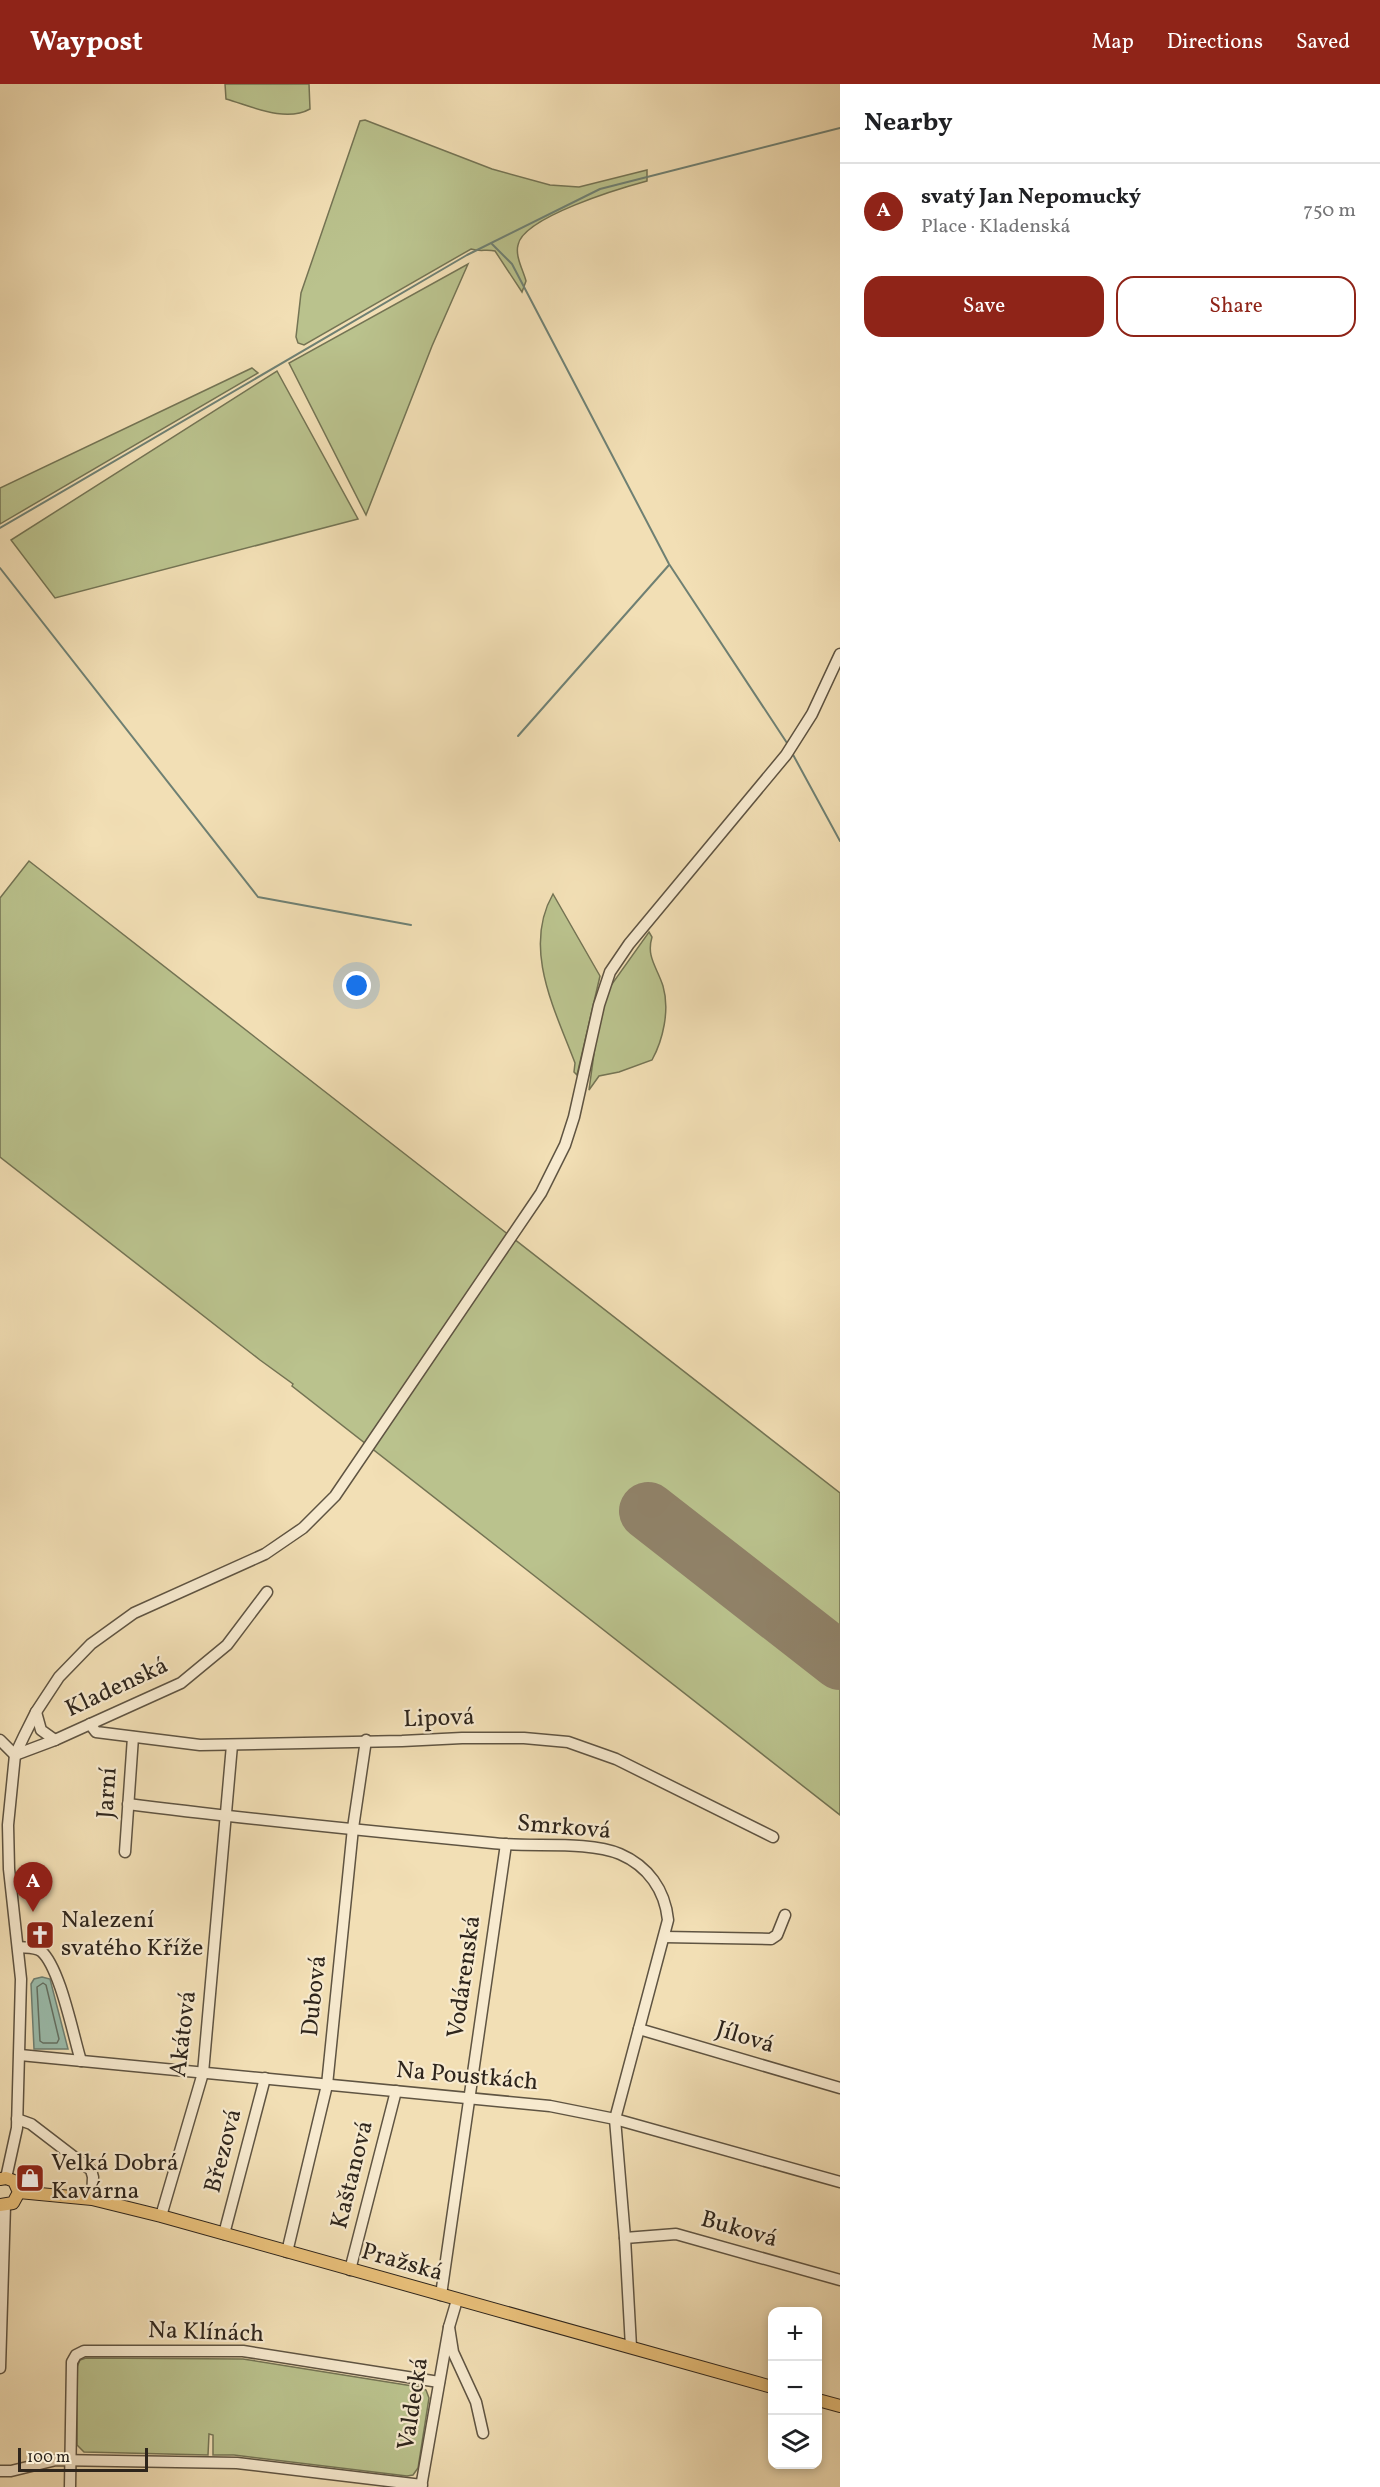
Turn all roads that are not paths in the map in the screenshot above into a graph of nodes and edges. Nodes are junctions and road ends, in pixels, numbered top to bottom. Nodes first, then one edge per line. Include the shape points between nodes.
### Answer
1 (840, 654) edge
2 (267, 1592) dead end
3 (36, 1712) junction
4 (90, 1724) junction
5 (133, 1737) junction
6 (0, 1740) edge
7 (55, 1740) junction
8 (366, 1740) junction
9 (232, 1745) junction
10 (15, 1755) junction
11 (128, 1804) junction
12 (227, 1817) junction
13 (353, 1828) junction
14 (773, 1837) dead end
15 (506, 1844) junction
16 (125, 1852) dead end
17 (4, 1869) edge
18 (785, 1915) dead end
19 (664, 1937) junction
20 (18, 1947) junction
21 (639, 2029) junction
22 (20, 2055) junction
23 (81, 2061) junction
24 (203, 2073) junction
25 (265, 2078) junction
26 (327, 2085) junction
27 (840, 2088) edge
28 (396, 2091) junction
29 (469, 2098) junction
30 (17, 2119) junction
31 (615, 2119) junction
32 (3, 2178) edge
33 (840, 2182) edge
34 (19, 2192) junction
35 (92, 2199) junction
36 (2, 2205) edge
37 (161, 2216) junction
38 (224, 2234) junction
39 (625, 2238) junction
40 (287, 2252) junction
41 (350, 2270) junction
42 (840, 2280) edge
43 (441, 2295) junction
44 (457, 2300) junction
45 (1, 2322) edge
46 (449, 2327) junction
47 (631, 2347) junction
48 (0, 2368) edge
49 (439, 2382) junction
50 (768, 2386) edge
51 (822, 2401) edge
52 (840, 2406) edge
53 (483, 2433) dead end
54 (70, 2460) junction
55 (0, 2471) edge
56 (421, 2486) edge
57 (70, 2487) edge

1 - 3 street via 812,714 786,755 628,944 610,972 574,1117 541,1193 335,1496 303,1528 265,1554 126,1619 83,1652 59,1677
2 - 4 street, Kladenská via 227,1645 181,1683
3 - 7 street, Kladenská via 41,1730
3 - 10 street
4 - 5 street, Lipová via 96,1732
4 - 7 street, Kladenská
5 - 9 street, Lipová
5 - 11 street, Jarní
6 - 10 street
7 - 10 street, Kladenská
8 - 9 street, Lipová
8 - 13 street, Dubová
8 - 14 street, Lipová via 524,1738 568,1742 616,1759
9 - 12 street, Akátová
10 - 17 street
11 - 12 street, Smrková
11 - 16 street, Jarní
12 - 13 street, Smrková
12 - 24 street, Akátová
13 - 15 street, Smrková
13 - 26 street, Dubová
15 - 19 street, Smrková via 595,1848 640,1865 655,1880 667,1903
15 - 29 street, Vodárenská
17 - 20 street
18 - 19 street via 777,1935 771,1939
19 - 21 street, Smrková
20 - 22 street
20 - 23 street via 39,1949 56,1973
21 - 27 street, Jílová
21 - 31 street, Smrková
22 - 23 street, Na Poustkách
22 - 30 street
23 - 24 street, Na Poustkách
24 - 25 street, Na Poustkách
24 - 37 street, Akátová
25 - 26 street, Na Poustkách
25 - 38 street, Březová
26 - 28 street, Na Poustkách
26 - 40 street, Dubová
28 - 29 street, Na Poustkách
28 - 41 street, Kaštanová
29 - 31 street, Na Poustkách via 550,2106
29 - 43 street, Vodárenská
30 - 32 street via 14,2147
30 - 35 street via 31,2124 91,2170
31 - 33 street, Na Poustkách
31 - 39 street, Smrková
32 - 34 main road via 16,2184
34 - 35 main road, Pražská
34 - 36 main road via 16,2200
35 - 37 main road, Pražská
36 - 45 street
37 - 38 main road, Pražská
38 - 40 main road, Pražská
39 - 42 street, Buková via 676,2234
39 - 47 street, Smrková
40 - 41 main road, Pražská
41 - 43 main road, Pražská
43 - 44 main road, Pražská
44 - 46 street, Valdecká
44 - 47 main road, Pražská
45 - 48 street
46 - 49 street, Valdecká
46 - 53 street via 453,2352 476,2402
47 - 50 main road, Pražská
49 - 54 street, Na Klínách via 243,2351 84,2351 72,2362
49 - 56 street, Valdecká
51 - 52 main road
54 - 55 street
54 - 56 street via 237,2463
54 - 57 street, Na Klínách

